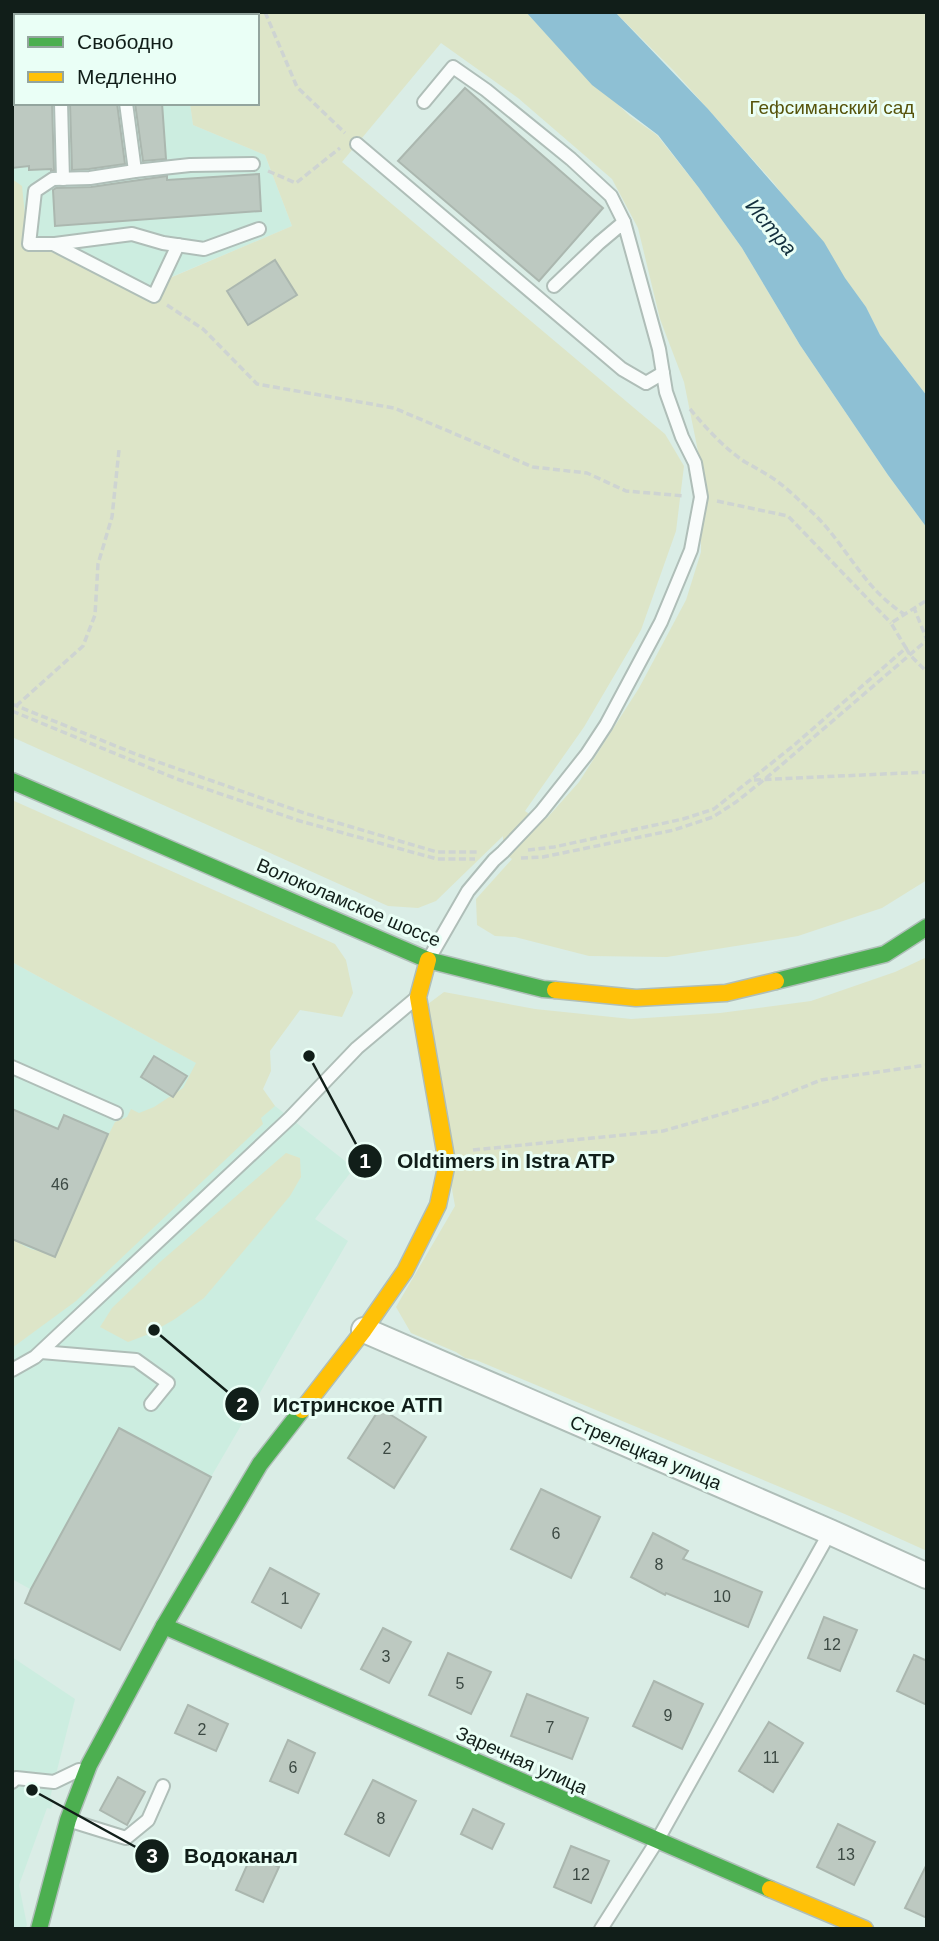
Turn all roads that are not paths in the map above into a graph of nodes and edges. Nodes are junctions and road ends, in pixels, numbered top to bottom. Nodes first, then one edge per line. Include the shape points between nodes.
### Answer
1 (424, 102) dead end
2 (61, 105) edge
3 (126, 105) edge
4 (354, 141) road end
5 (253, 164) road end
6 (135, 171) junction
7 (63, 179) junction
8 (624, 222) junction
9 (259, 229) dead end
10 (55, 244) junction
11 (178, 245) junction
12 (554, 286) dead end
13 (663, 373) junction
14 (12, 781) edge
15 (927, 928) edge
16 (428, 960) junction
17 (418, 997) junction
18 (12, 1067) edge
19 (116, 1114) dead end
20 (364, 1330) junction
21 (41, 1352) junction
22 (12, 1370) edge
23 (151, 1404) dead end
24 (830, 1532) junction
25 (927, 1576) edge
26 (164, 1626) junction
27 (89, 1765) junction
28 (12, 1782) edge
29 (163, 1786) dead end
30 (68, 1820) junction
31 (657, 1842) junction
32 (39, 1929) edge
33 (601, 1929) edge
34 (865, 1929) edge

1 - 8 lane via 453,67 571,159 611,196
2 - 7 lane
3 - 6 lane
4 - 13 lane via 622,369 646,383
5 - 6 lane
6 - 7 lane
7 - 10 lane via 53,179 35,191 29,244
8 - 12 lane
8 - 13 lane
9 - 11 lane via 204,249
10 - 11 lane via 132,234
10 - 11 lane via 154,296
13 - 16 lane via 666,392 695,463 701,497 691,550 661,622 587,754 468,891
14 - 16 street, Волоколамское шоссе
15 - 16 street, Волоколамское шоссе via 885,954 726,993 636,998 542,989
16 - 17 street
17 - 20 street via 447,1163 438,1205 405,1270
17 - 21 lane via 357,1048 290,1118
18 - 19 lane
20 - 24 street, Стрелецкая улица
20 - 26 street via 260,1464
21 - 22 lane
21 - 23 lane via 136,1360 167,1383
24 - 25 street, Стрелецкая улица
24 - 31 lane
26 - 27 street
26 - 31 street, Заречная улица
27 - 28 lane via 54,1782 16,1778
27 - 30 street
29 - 30 lane via 148,1820 126,1838
30 - 32 street
31 - 33 lane
31 - 34 street, Заречная улица

